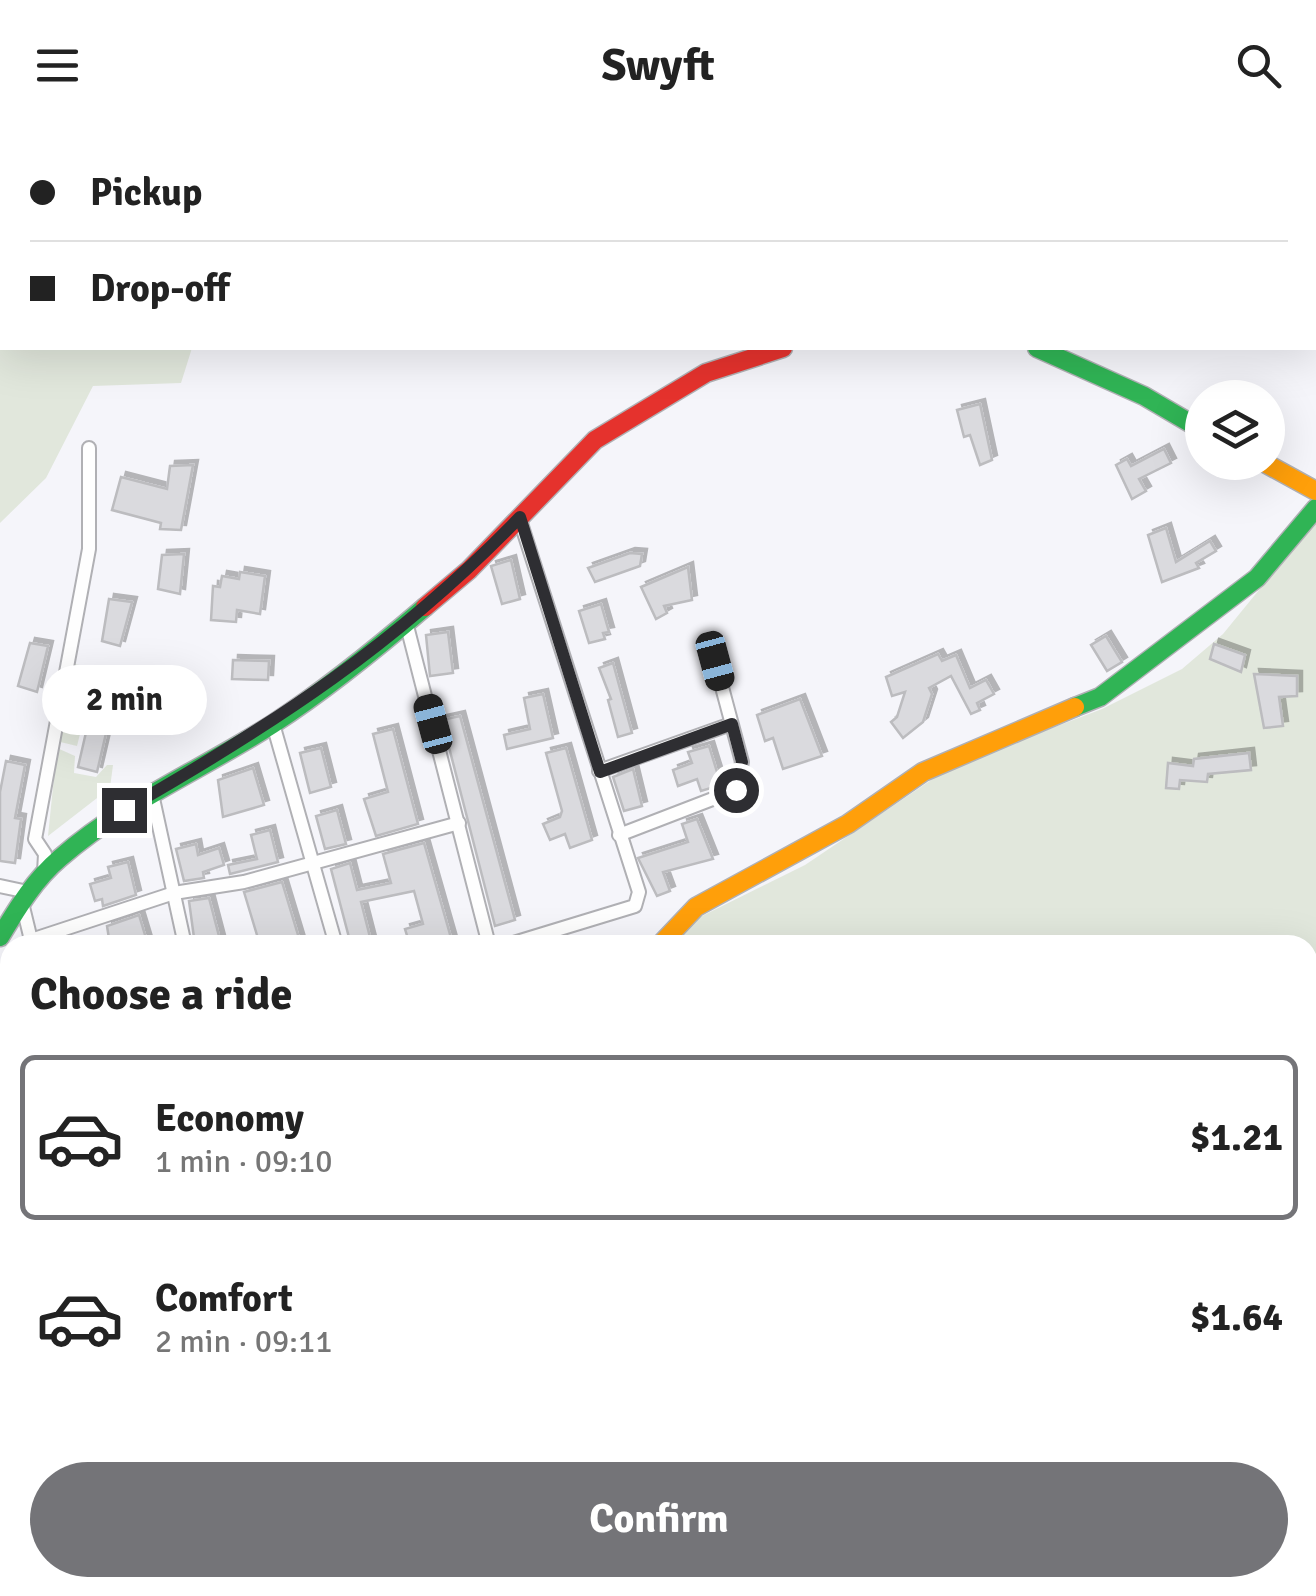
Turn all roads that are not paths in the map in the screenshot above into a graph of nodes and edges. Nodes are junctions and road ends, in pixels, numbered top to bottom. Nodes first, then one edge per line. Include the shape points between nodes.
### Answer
1 (777, 350) edge
2 (1042, 350) edge
3 (1185, 420) edge
4 (89, 448) dead end
5 (1285, 474) edge
6 (1316, 490) edge
7 (1316, 508) edge
8 (520, 517) junction
9 (407, 626) junction
10 (715, 661) dead end
11 (273, 724) junction
12 (732, 724) junction
13 (600, 772) junction
14 (152, 794) junction
15 (459, 822) junction
16 (619, 834) junction
17 (313, 862) junction
18 (44, 872) junction
19 (0, 886) edge
20 (174, 893) junction
21 (26, 900) junction
22 (2, 935) edge
23 (31, 935) edge
24 (52, 935) edge
25 (183, 935) edge
26 (333, 935) edge
27 (487, 935) edge
28 (541, 935) edge
29 (669, 935) edge

1 - 8 street via 706,372 595,440
2 - 3 street
4 - 18 street via 88,549 35,840 45,854
5 - 6 street
7 - 29 street via 1257,578 1100,697 924,772 848,824 696,907
8 - 9 street
8 - 13 street
9 - 11 street
9 - 15 street
10 - 12 street
11 - 14 street
11 - 17 street
12 - 13 street
12 - 16 street via 742,762 736,790
13 - 16 street
14 - 18 street
14 - 20 street
15 - 17 street
15 - 27 street
16 - 28 street via 639,892 635,906
17 - 20 street
17 - 26 street
18 - 21 street
19 - 21 street
20 - 24 street
20 - 25 street
21 - 22 street
21 - 23 street

